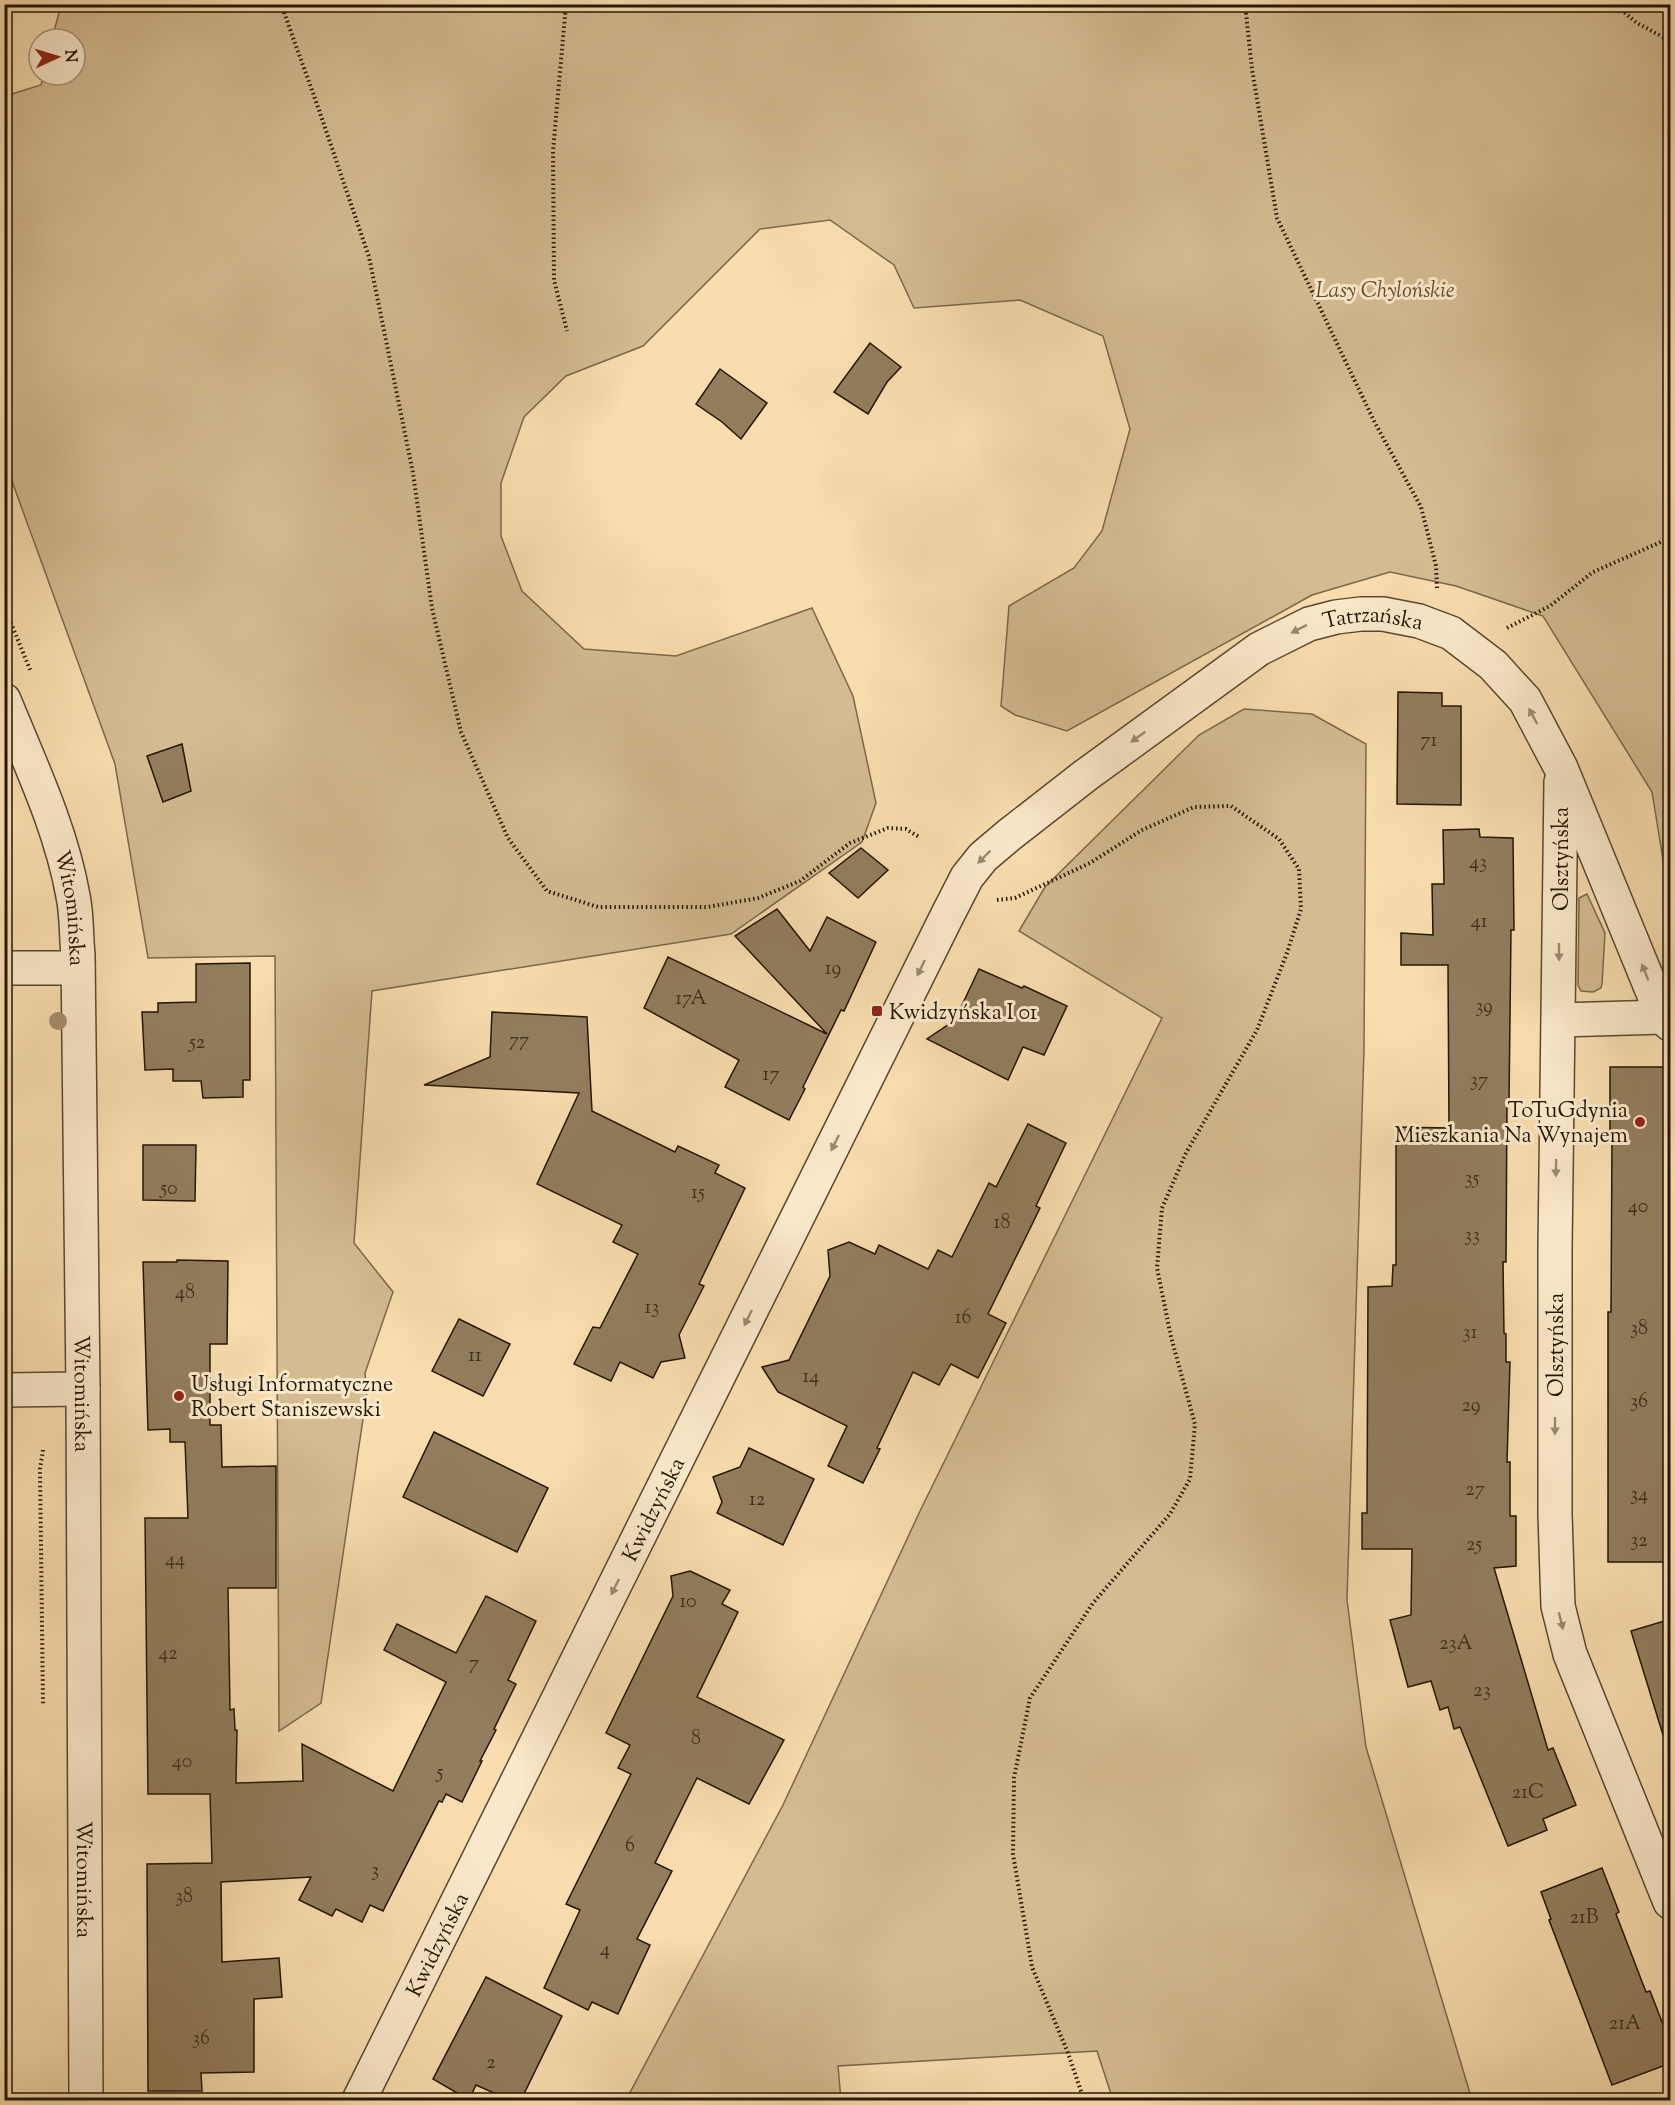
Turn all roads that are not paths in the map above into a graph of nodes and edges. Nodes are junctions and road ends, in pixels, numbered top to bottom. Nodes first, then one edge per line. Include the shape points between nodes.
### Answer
1 (4, 700) edge
2 (1561, 768) junction
3 (946, 916) joint
4 (4, 968) edge
5 (78, 968) junction
6 (1559, 1020) junction
7 (1667, 1021) edge
8 (83, 1389) junction
9 (4, 1390) edge
10 (1671, 1902) edge
11 (86, 2100) edge
12 (359, 2100) edge

1 - 5 street, Witomińska via 66,862 74,898
2 -> 3 street, Tatrzańska via 1525,700 1493,665 1451,635 1419,621 1383,614 1336,617 1308,624 1259,649 1086,775 983,857
2 -> 6 street, Olsztyńska
7 -> 2 street, Tatrzańska
3 -> 12 street, Kwidzyńska
4 - 5 street
5 - 8 street, Witomińska
6 - 7 street
6 -> 10 street, Olsztyńska via 1555,1249 1557,1606 1570,1654
8 - 9 street
8 - 11 street, Witomińska

